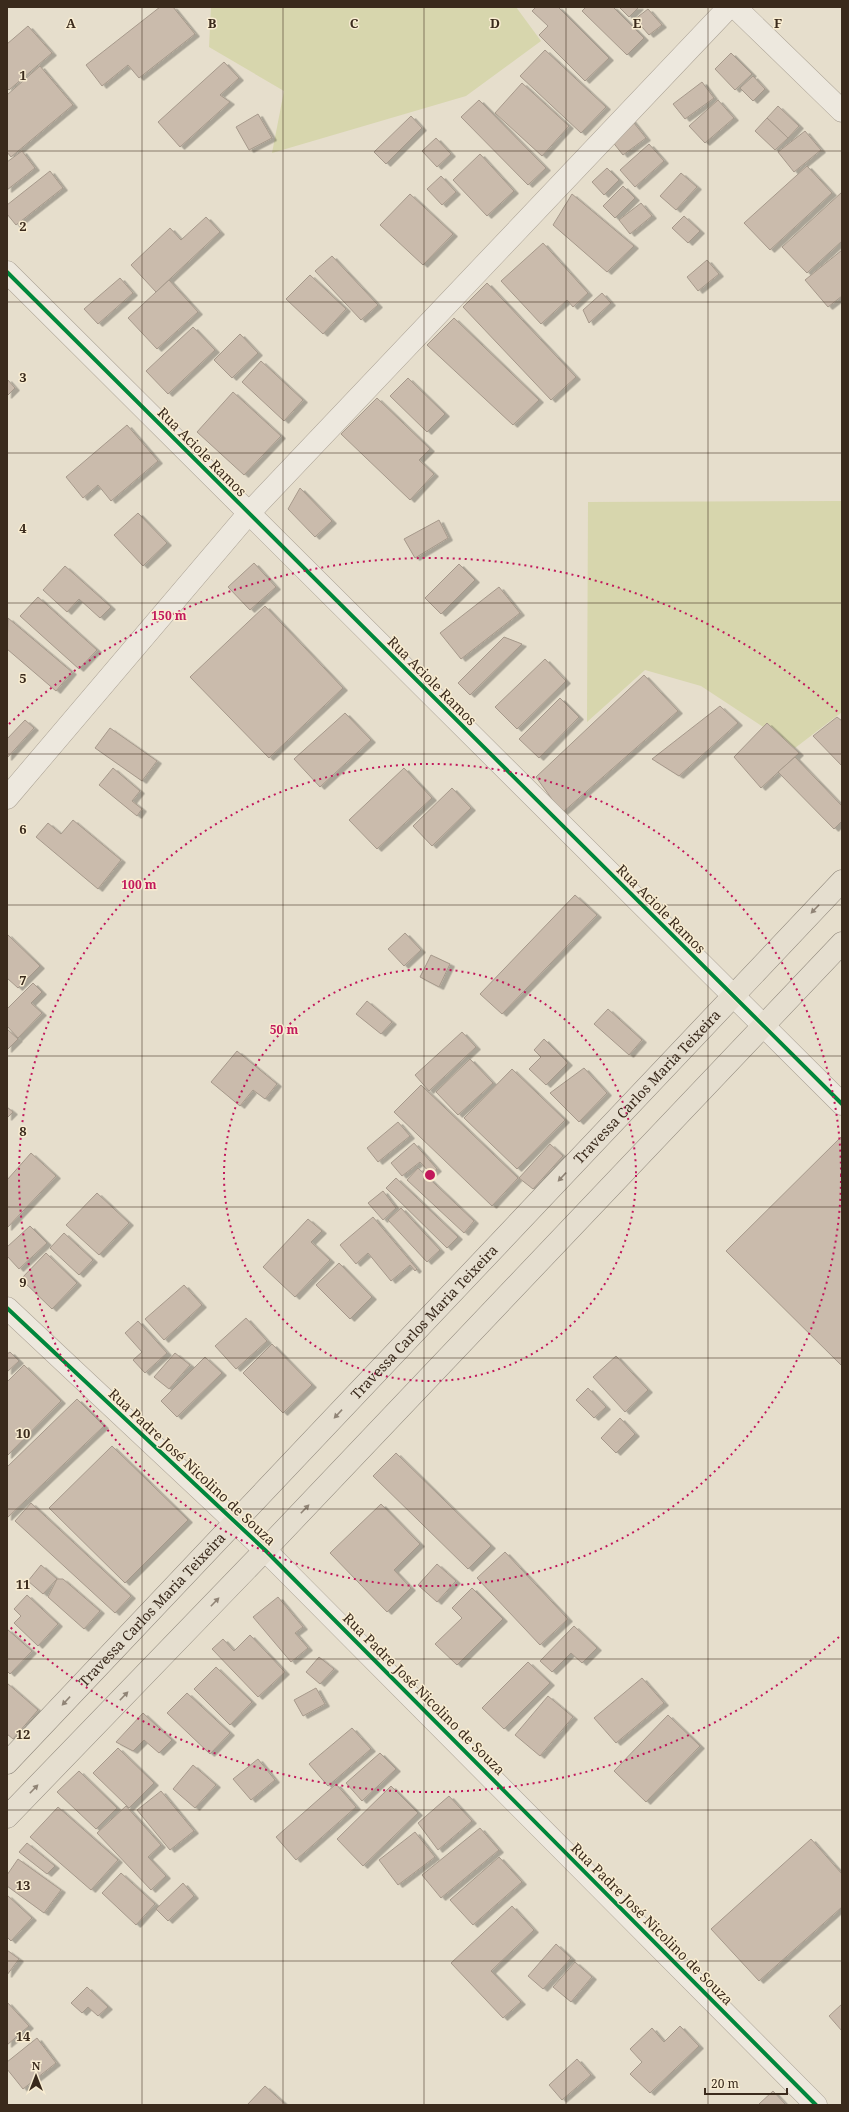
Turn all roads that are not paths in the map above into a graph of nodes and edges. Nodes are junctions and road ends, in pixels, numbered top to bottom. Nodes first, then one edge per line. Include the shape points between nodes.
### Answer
1 (729, 7) edge
2 (735, 7) edge
3 (842, 110) edge
4 (7, 272) edge
5 (248, 514) junction
6 (7, 798) edge
7 (842, 881) edge
8 (842, 943) edge
9 (732, 996) junction
10 (764, 1026) junction
11 (842, 1104) edge
12 (7, 1308) edge
13 (235, 1523) junction
14 (265, 1550) junction
15 (7, 1763) edge
16 (7, 1818) edge
17 (816, 2105) edge

1 - 5 street
2 - 3 street
4 - 5 street, Rua Aciole Ramos
5 - 6 street
5 - 9 street, Rua Aciole Ramos
7 -> 9 main road, Travessa Carlos Maria Teixeira
8 - 10 main road
9 - 10 street, Rua Aciole Ramos
9 -> 13 main road, Travessa Carlos Maria Teixeira
10 - 11 street, Rua Aciole Ramos
14 -> 10 main road
12 - 13 street, Rua Padre José Nicolino de Souza
13 - 14 street, Rua Padre José Nicolino de Souza
13 -> 15 main road, Travessa Carlos Maria Teixeira
16 -> 14 main road
14 - 17 street, Rua Padre José Nicolino de Souza

